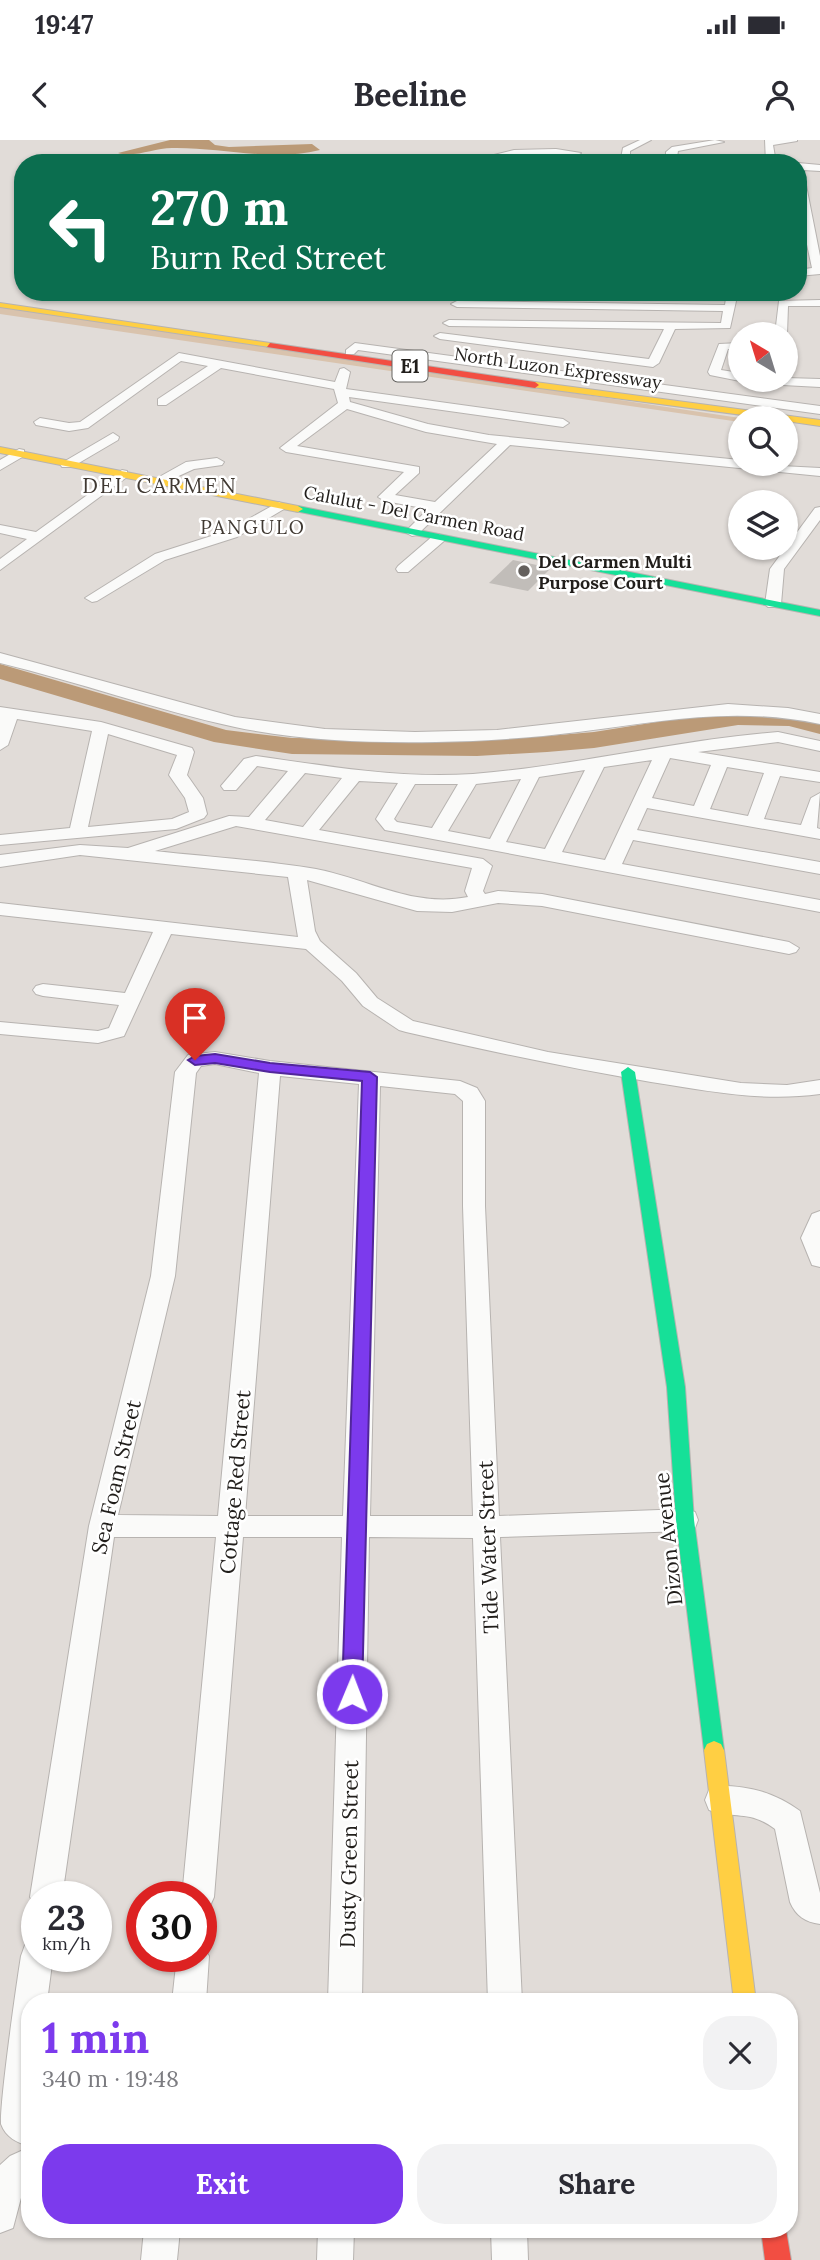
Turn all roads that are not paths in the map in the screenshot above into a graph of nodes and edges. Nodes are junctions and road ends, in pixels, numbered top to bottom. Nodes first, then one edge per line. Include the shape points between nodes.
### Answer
1 (647, 140) edge
2 (793, 141) edge
3 (719, 142) dead end
4 (576, 153) dead end
5 (542, 154) edge
6 (626, 154) edge
7 (671, 154) edge
8 (770, 154) edge
9 (807, 228) edge
10 (817, 255) edge
11 (807, 272) edge
12 (470, 301) edge
13 (483, 301) edge
14 (557, 301) edge
15 (732, 301) edge
16 (820, 303) edge
17 (0, 304) edge
18 (457, 304) dead end
19 (731, 308) junction
20 (0, 316) edge
21 (781, 322) edge
22 (449, 323) dead end
23 (482, 323) junction
24 (671, 326) junction
25 (440, 336) dead end
26 (481, 340) junction
27 (603, 342) dead end
28 (728, 346) edge
29 (350, 352) dead end
30 (597, 355) junction
31 (219, 364) junction
32 (728, 375) edge
33 (798, 382) edge
34 (820, 383) edge
35 (342, 388) junction
36 (162, 402) dead end
37 (820, 410) edge
38 (40, 422) dead end
39 (728, 422) edge
40 (563, 423) dead end
41 (820, 423) edge
42 (798, 432) edge
43 (820, 435) edge
44 (113, 437) dead end
45 (506, 442) junction
46 (0, 450) edge
47 (19, 453) junction
48 (217, 462) dead end
49 (67, 464) junction
50 (0, 466) edge
51 (820, 472) edge
52 (122, 474) junction
53 (159, 481) junction
54 (279, 506) junction
55 (440, 507) junction
56 (820, 511) edge
57 (216, 527) dead end
58 (0, 529) edge
59 (412, 532) junction
60 (232, 534) junction
61 (36, 536) junction
62 (439, 538) junction
63 (0, 566) edge
64 (403, 569) dead end
65 (92, 598) dead end
66 (773, 604) junction
67 (820, 613) edge
68 (0, 659) edge
69 (5, 713) edge
70 (820, 719) edge
71 (101, 727) junction
72 (0, 745) edge
73 (820, 746) edge
74 (664, 752) junction
75 (720, 761) junction
76 (597, 764) junction
77 (300, 768) junction
78 (774, 770) junction
79 (533, 774) junction
80 (354, 775) junction
81 (820, 777) edge
82 (409, 779) junction
83 (470, 779) junction
84 (230, 786) dead end
85 (820, 798) edge
86 (642, 802) junction
87 (221, 810) dead end
88 (700, 812) junction
89 (258, 817) junction
90 (754, 822) junction
91 (391, 826) junction
92 (312, 827) junction
93 (78, 831) junction
94 (438, 833) junction
95 (813, 833) edge
96 (627, 834) junction
97 (0, 840) edge
98 (496, 844) junction
99 (129, 853) junction
100 (551, 856) junction
101 (0, 860) edge
102 (611, 868) junction
103 (820, 868) edge
104 (297, 874) junction
105 (478, 899) junction
106 (820, 906) edge
107 (0, 909) edge
108 (165, 928) junction
109 (312, 944) junction
110 (789, 948) dead end
111 (43, 989) dead end
112 (133, 1000) junction
113 (0, 1028) edge
114 (270, 1068) junction
115 (820, 1069) edge
116 (628, 1072) junction
117 (370, 1077) junction
118 (814, 1088) edge
119 (820, 1219) edge
120 (820, 1259) edge
121 (685, 1520) junction
122 (102, 1526) junction
123 (356, 1527) junction
124 (487, 1527) junction
125 (231, 1528) junction
126 (720, 1800) junction
127 (48, 1881) edge
128 (199, 1881) edge
129 (820, 1909) edge
130 (35, 1972) edge
131 (192, 1972) edge
132 (31, 1993) edge
133 (190, 1993) edge
134 (345, 1993) edge
135 (505, 1993) edge
136 (744, 1993) edge
137 (21, 2061) edge
138 (21, 2123) edge
139 (21, 2170) edge
140 (0, 2215) edge
141 (161, 2238) edge
142 (336, 2238) edge
143 (509, 2238) edge
144 (775, 2238) edge
145 (159, 2260) edge
146 (335, 2260) edge
147 (509, 2260) edge
148 (778, 2260) edge

1 - 6 street
2 - 8 street via 768,142
3 - 7 street via 674,149
4 - 5 street
9 - 10 street
10 - 11 street via 818,271
12 - 18 street
13 - 23 street
14 - 19 street
15 - 19 street
16 - 21 street via 783,303
17 - 41 main road, North Luzon Expressway / E1
19 - 24 street via 726,326
20 - 39 main road, North Luzon Expressway / E1
22 - 23 street
23 - 24 street
23 - 26 street
24 - 30 street via 653,363
25 - 26 street
26 - 30 street
27 - 30 street
28 - 32 street via 723,346 714,372
29 - 37 street via 355,346
31 - 35 street
31 - 36 street
31 - 38 street via 179,357 84,425
33 - 34 street
35 - 40 street
35 - 45 street via 426,428
35 - 55 street via 286,448 414,470 385,497
42 - 43 main road
44 - 49 street
45 - 51 street
45 - 55 street
46 - 47 main road, Calulut - Del Carmen Road
47 - 49 main road, Calulut - Del Carmen Road
47 - 50 street
48 - 53 street via 191,465
49 - 52 main road, Calulut - Del Carmen Road
52 - 53 main road, Calulut - Del Carmen Road
52 - 61 street
53 - 54 main road, Calulut - Del Carmen Road
54 - 59 main road, Calulut - Del Carmen Road
54 - 60 street
55 - 59 street
56 - 66 street via 777,569
57 - 60 street
58 - 61 street
59 - 62 main road, Calulut - Del Carmen Road
60 - 65 street via 160,557
61 - 63 street
62 - 64 street
62 - 66 main road, Calulut - Del Carmen Road
66 - 67 main road, Calulut - Del Carmen Road
68 - 70 street via 201,714 303,731 491,736 715,708
69 - 71 street
69 - 72 street
71 - 93 street
71 - 93 street via 187,752 178,775 195,800 198,814 176,824
73 - 74 street via 778,737
74 - 75 street
74 - 76 street
74 - 86 street
75 - 78 street
75 - 88 street
76 - 79 street
76 - 100 street
77 - 80 street
77 - 84 street via 256,761
77 - 89 street
78 - 81 street
78 - 90 street
79 - 83 street
79 - 98 street
80 - 82 street
80 - 92 street
82 - 83 street
82 - 91 street via 385,819
83 - 94 street
85 - 95 street
86 - 88 street
86 - 96 street
87 - 89 street
88 - 90 street
89 - 92 street
90 - 95 street
91 - 92 street via 379,841
91 - 94 street
93 - 97 street
94 - 98 street
96 - 102 street
96 - 103 street
98 - 100 street
99 - 101 street via 80,850
99 - 104 street
99 - 105 street via 239,820 477,863 483,866 474,891
100 - 102 street
102 - 106 street
104 - 105 street via 316,875 417,905 452,906
104 - 109 street via 305,931
105 - 110 street via 542,900
107 - 108 street
108 - 109 street
108 - 112 street
109 - 116 street via 370,1002 406,1026
111 - 112 street
112 - 113 street via 117,1032 108,1036
114 - 117 street
114 - 122 street, Sea Foam Street via 215,1058 195,1060 186,1072 163,1276
114 - 125 street, Cottage Red Street
115 - 118 street
116 - 118 street via 741,1090
116 - 121 main road, Dizon Avenue via 676,1387
117 - 123 street, Dusty Green Street
117 - 124 street, Tide Water Street via 460,1088 474,1101
119 - 120 street via 813,1238
121 - 124 street
121 - 126 main road, Dizon Avenue
122 - 125 street
122 - 127 street, Sea Foam Street
123 - 124 street
123 - 125 street
123 - 134 street, Dusty Green Street
124 - 135 street, Tide Water Street
125 - 128 street, Cottage Red Street
126 - 129 street via 749,1799 789,1821 806,1902
126 - 136 main road, Dizon Avenue
130 - 132 street
131 - 133 street
137 - 138 street via 13,2112
139 - 140 street via 4,2192
141 - 145 street
142 - 146 street
143 - 147 street
144 - 148 main road

